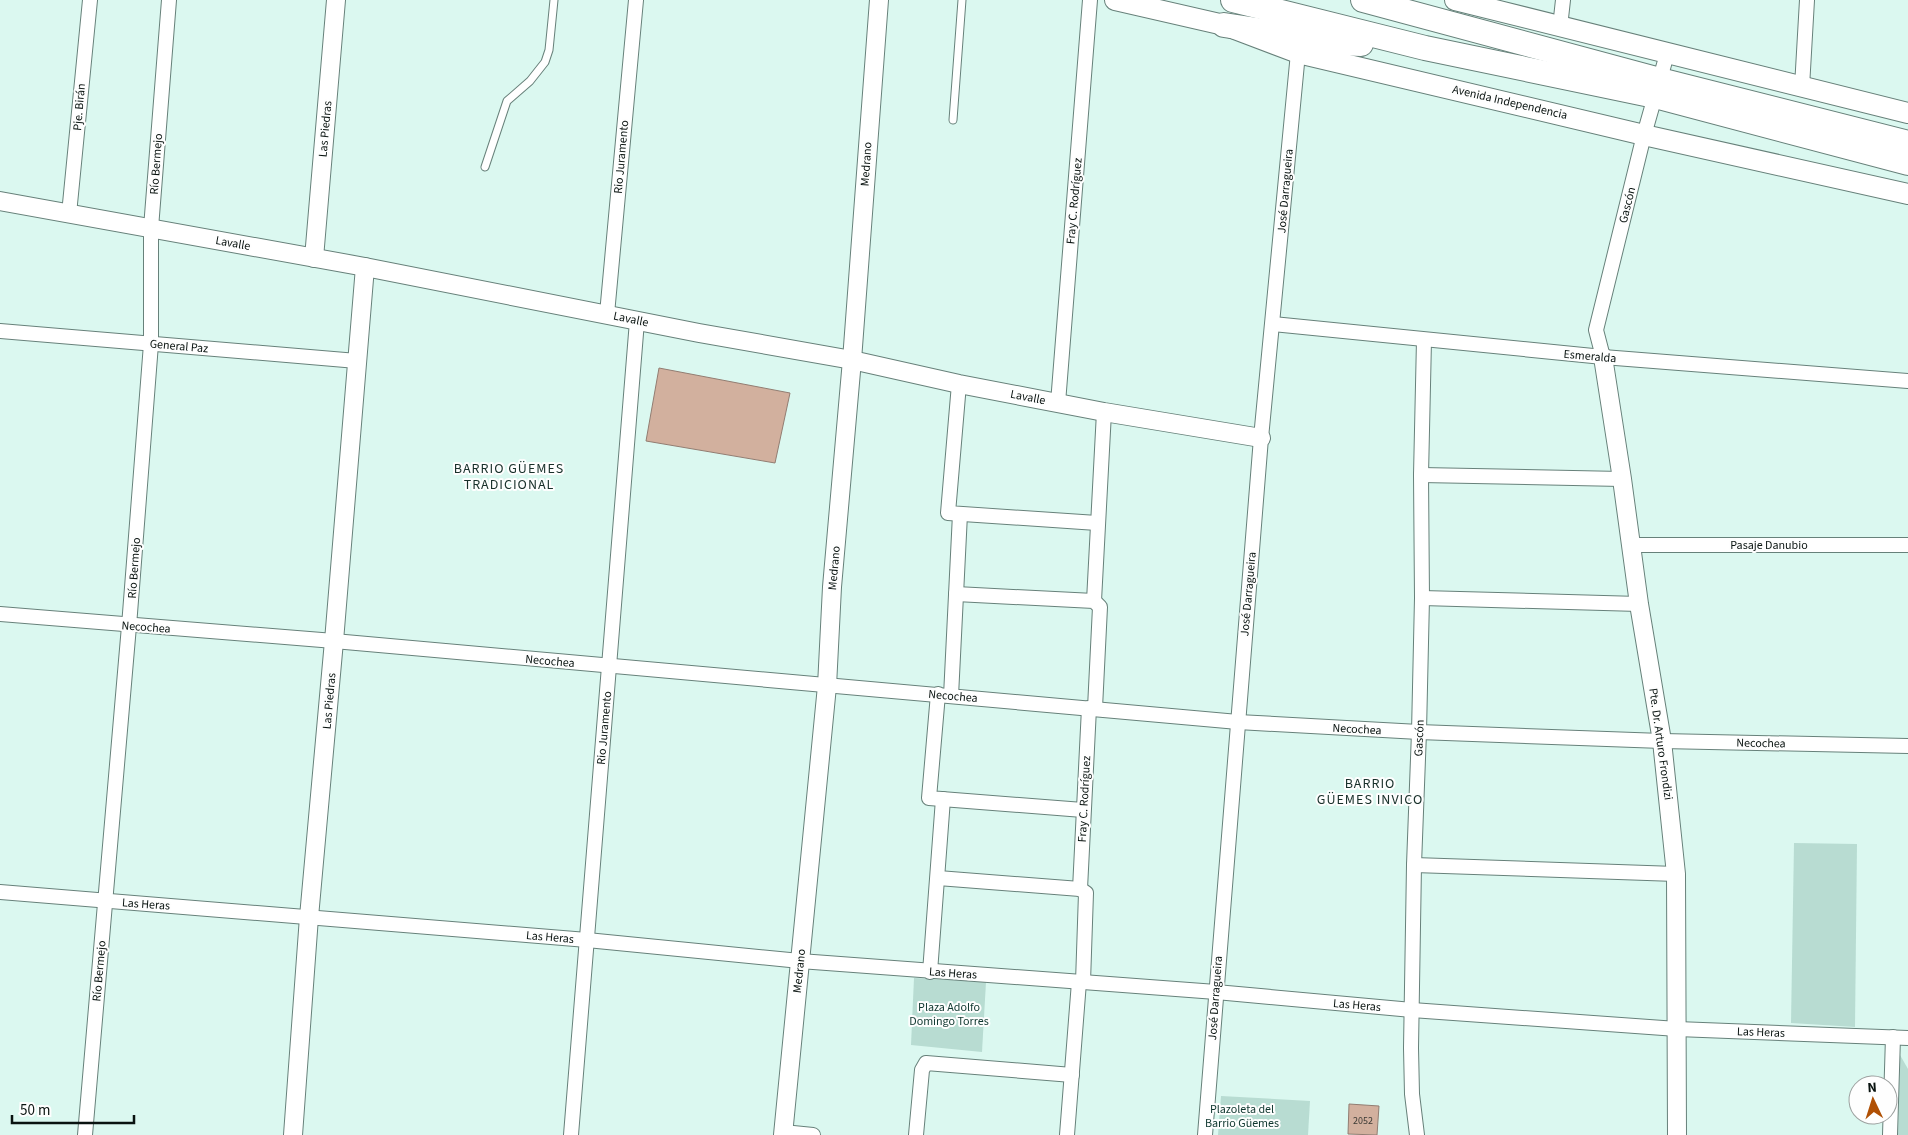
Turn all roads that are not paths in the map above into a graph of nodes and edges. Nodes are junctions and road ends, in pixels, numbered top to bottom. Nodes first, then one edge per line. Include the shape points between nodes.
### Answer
1 (90, 0) edge
2 (169, 0) edge
3 (336, 0) edge
4 (554, 0) edge
5 (636, 0) edge
6 (879, 0) edge
7 (962, 0) edge
8 (1090, 0) edge
9 (1115, 0) edge
10 (1233, 0) edge
11 (1363, 0) edge
12 (1375, 0) edge
13 (1455, 0) edge
14 (1563, 0) edge
15 (1808, 0) edge
16 (1406, 11) junction
17 (1224, 25) junction
18 (1560, 27) junction
19 (1425, 48) junction
20 (1298, 53) junction
21 (1666, 54) junction
22 (1802, 87) junction
23 (1657, 88) junction
24 (1908, 113) edge
25 (953, 120) dead end
26 (1644, 135) junction
27 (1908, 143) edge
28 (1908, 163) edge
29 (485, 167) dead end
30 (1908, 194) edge
31 (0, 201) edge
32 (69, 214) junction
33 (151, 228) junction
34 (314, 258) junction
35 (365, 267) junction
36 (607, 314) junction
37 (637, 321) junction
38 (1273, 324) junction
39 (0, 331) edge
40 (1424, 340) junction
41 (151, 344) junction
42 (1603, 357) junction
43 (357, 360) junction
44 (852, 360) junction
45 (1908, 381) edge
46 (960, 384) junction
47 (1058, 402) junction
48 (1104, 412) junction
49 (1261, 438) junction
50 (1422, 475) junction
51 (1622, 479) junction
52 (960, 514) junction
53 (1097, 522) junction
54 (1631, 545) junction
55 (1908, 545) edge
56 (956, 594) junction
57 (1422, 598) junction
58 (1094, 601) junction
59 (1639, 604) junction
60 (0, 614) edge
61 (130, 626) junction
62 (334, 641) junction
63 (609, 666) junction
64 (827, 686) junction
65 (944, 695) junction
66 (1092, 708) junction
67 (1238, 722) junction
68 (1420, 732) junction
69 (1662, 741) junction
70 (1908, 746) edge
71 (943, 799) junction
72 (1083, 810) junction
73 (1414, 865) junction
74 (1676, 874) junction
75 (938, 878) junction
76 (1080, 889) junction
77 (0, 892) edge
78 (104, 901) junction
79 (309, 917) junction
80 (587, 940) junction
81 (800, 961) junction
82 (930, 972) junction
83 (1081, 982) junction
84 (1216, 992) junction
85 (1412, 1010) junction
86 (1677, 1029) junction
87 (1894, 1037) junction
88 (1908, 1038) edge
89 (1072, 1075) junction
90 (783, 1134) edge
91 (85, 1135) edge
92 (293, 1135) edge
93 (571, 1135) edge
94 (813, 1135) edge
95 (916, 1135) edge
96 (1067, 1135) edge
97 (1205, 1135) edge
98 (1417, 1135) edge
99 (1676, 1135) edge
100 (1890, 1135) edge

1 - 32 street, Pje. Birán
2 - 33 street, Río Bermejo
3 - 34 street, Las Piedras
4 - 29 lane via 545,62 530,81 507,101
5 - 36 street, Rio Juramento
6 - 44 street, Medrano
7 - 25 lane
8 - 47 street, Fray C. Rodríguez
9 - 17 main road, Avenida Independencia
10 - 19 highway
11 - 16 highway
12 - 16 highway
13 - 18 main road
14 - 18 street
15 - 22 street
16 - 23 highway
17 - 19 highway via 1340,43
17 - 20 main road, Avenida Independencia
18 - 21 main road
19 - 23 highway
20 - 26 main road, Avenida Independencia
20 - 38 street, José Darragueira
21 - 22 main road
21 - 23 street, Gascón
22 - 24 main road
23 - 26 street, Gascón
23 - 27 highway
23 - 28 highway
26 - 30 main road, Avenida Independencia
26 - 42 street, Gascón via 1596,330
31 - 32 street, Lavalle
32 - 33 street, Lavalle
33 - 34 street, Lavalle
33 - 41 street, Río Bermejo
34 - 35 street, Lavalle
35 - 36 street, Lavalle
35 - 43 street, Las Piedras
36 - 37 street, Lavalle
37 - 44 street, Lavalle
37 - 63 street, Rio Juramento
38 - 40 street, Esmeralda
38 - 49 street, José Darragueira
39 - 41 street, General Paz
40 - 42 street, Esmeralda
40 - 50 street, Gascón
41 - 43 street, General Paz
41 - 61 street, Río Bermejo
42 - 45 street, Esmeralda
42 - 51 street, Pte. Dr. Arturo Frondizi
43 - 62 street, Las Piedras
44 - 46 street, Lavalle
44 - 64 street, Medrano via 832,587
46 - 47 street, Lavalle
46 - 52 street via 948,513
47 - 48 street, Lavalle
48 - 49 street, Lavalle
48 - 53 street
49 - 67 street, José Darragueira
50 - 51 street
50 - 57 street, Gascón
51 - 54 street, Pte. Dr. Arturo Frondizi
52 - 53 street
52 - 56 street
53 - 58 street
54 - 55 street, Pasaje Danubio
54 - 59 street, Pte. Dr. Arturo Frondizi
56 - 58 street
56 - 65 street
57 - 59 street
57 - 68 street, Gascón
58 - 66 street, Fray C. Rodríguez via 1100,607
59 - 69 street, Pte. Dr. Arturo Frondizi
60 - 61 street, Necochea
61 - 62 street, Necochea
61 - 78 street, Río Bermejo
62 - 63 street, Necochea
62 - 79 street, Las Piedras
63 - 64 street, Necochea
63 - 80 street, Rio Juramento
64 - 65 street, Necochea
64 - 81 street, Medrano
65 - 66 street, Necochea
65 - 71 street via 929,798
66 - 67 street, Necochea
66 - 72 street, Fray C. Rodríguez
67 - 68 street, Necochea
67 - 84 street, José Darragueira
68 - 69 street, Necochea
68 - 73 street, Gascón
69 - 70 street, Necochea
69 - 74 street, Pte. Dr. Arturo Frondizi
71 - 72 street
71 - 75 street
72 - 76 street, Fray C. Rodríguez
73 - 74 street
73 - 85 street, Gascón
74 - 86 street, Pte. Dr. Arturo Frondizi
75 - 76 street
75 - 82 street
76 - 83 street, Fray C. Rodríguez via 1086,893
77 - 78 street, Las Heras
78 - 79 street, Las Heras
78 - 91 street, Río Bermejo
79 - 80 street, Las Heras
79 - 92 street, Las Piedras
80 - 81 street, Las Heras
80 - 93 street, Rio Juramento
81 - 82 street, Las Heras
81 - 90 street, Medrano
82 - 83 street, Las Heras
83 - 84 street, Las Heras
83 - 89 street
84 - 85 street, Las Heras
84 - 97 street, José Darragueira
85 - 86 street, Las Heras
85 - 98 street, Gascón via 1412,1094
86 - 87 street, Las Heras
86 - 99 street, Pte. Dr. Arturo Frondizi
87 - 88 street, Las Heras
87 - 100 street
89 - 95 street via 926,1063 922,1070
89 - 96 street
90 - 94 street

